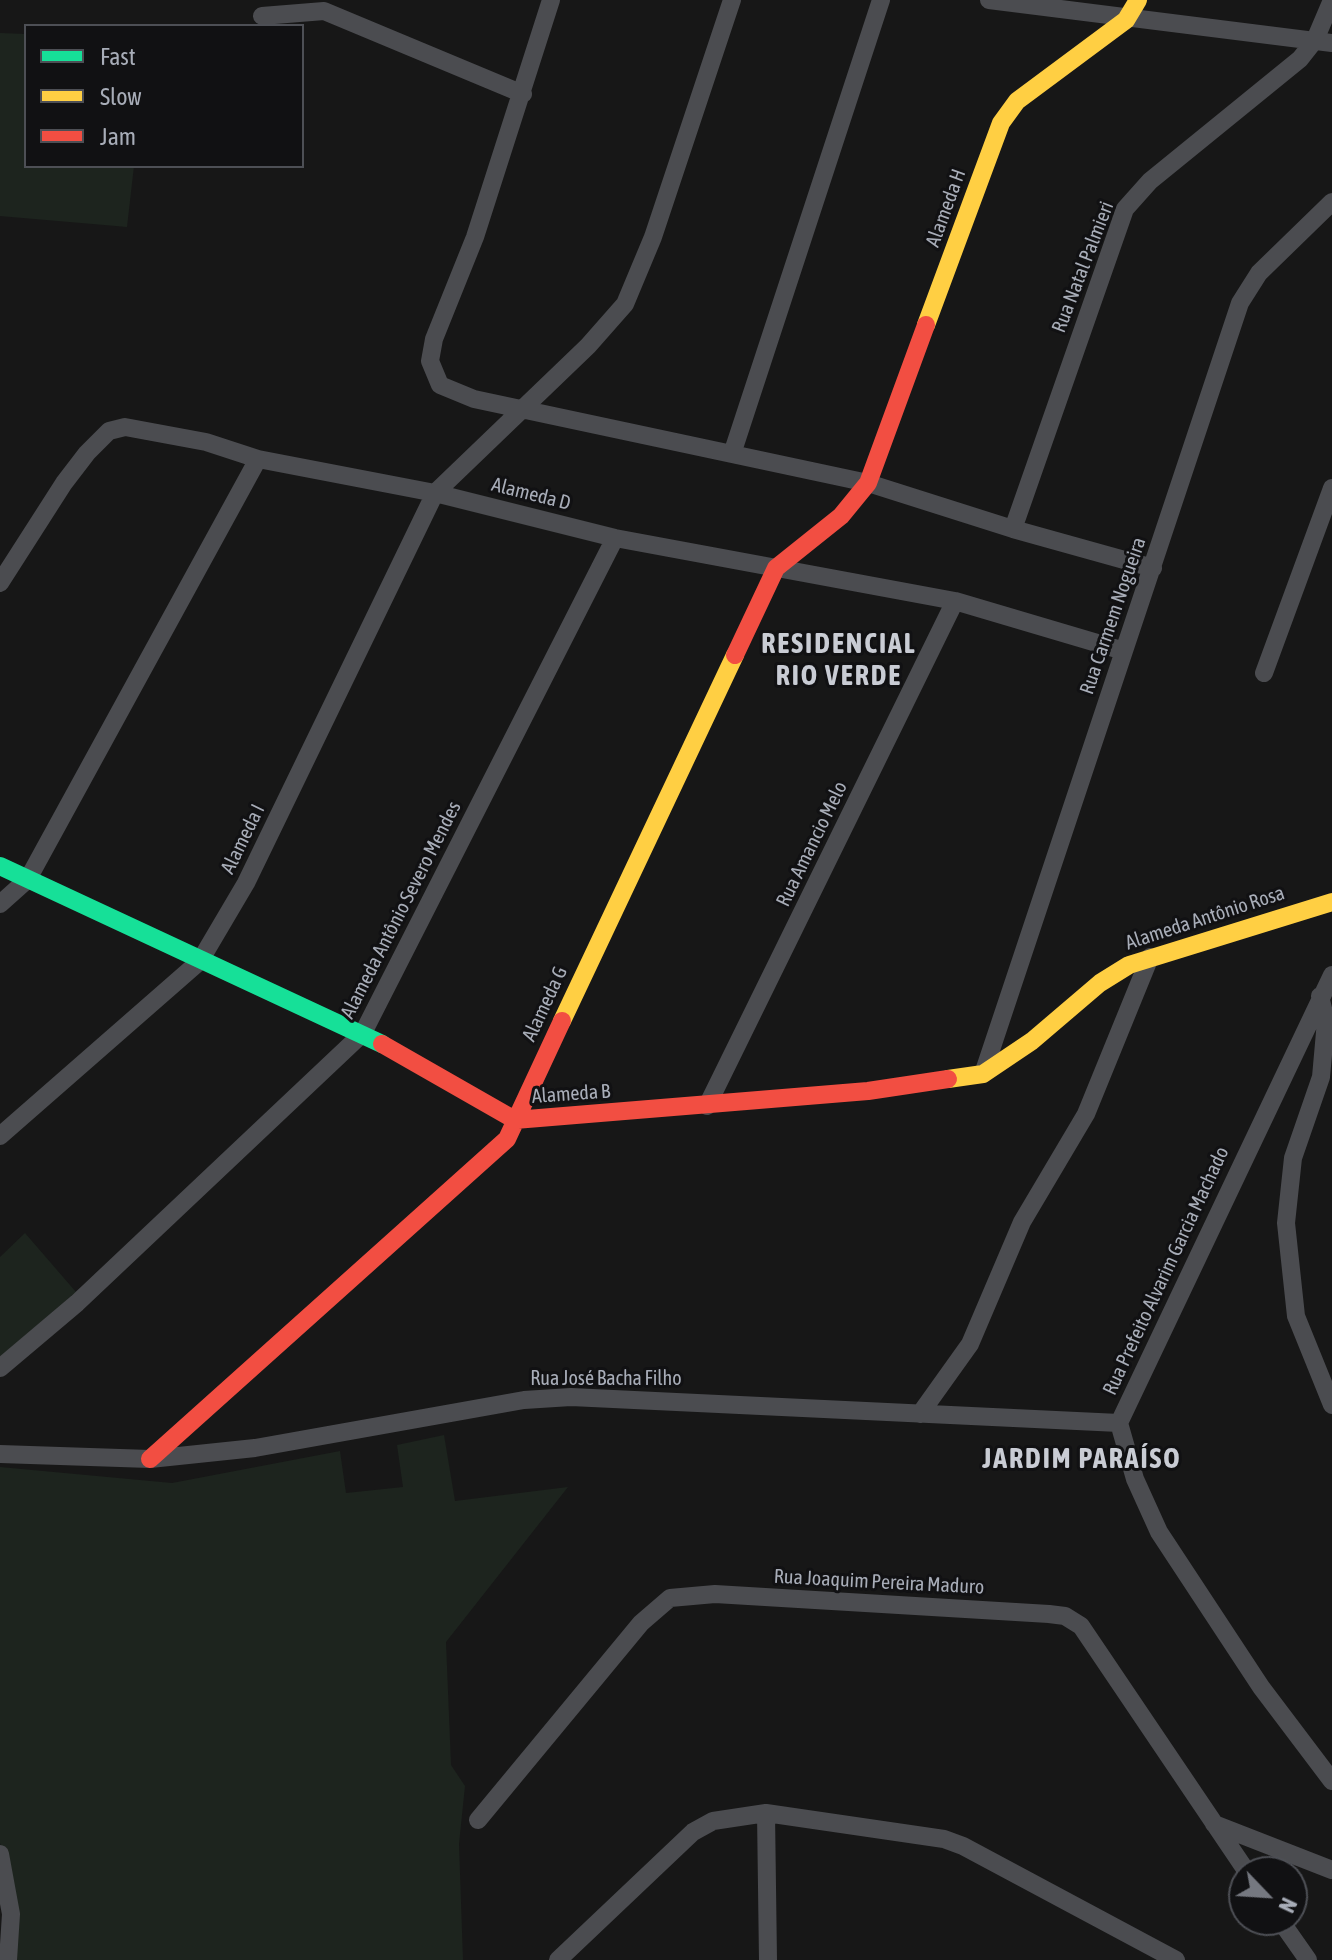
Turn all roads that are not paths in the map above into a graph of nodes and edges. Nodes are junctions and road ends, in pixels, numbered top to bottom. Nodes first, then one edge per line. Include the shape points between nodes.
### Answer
1 (551, 0) edge
2 (732, 0) edge
3 (881, 0) edge
4 (989, 0) edge
5 (1138, 0) edge
6 (1332, 0) edge
7 (327, 6) edge
8 (262, 16) dead end
9 (1126, 20) junction
10 (1324, 41) edge
11 (523, 94) junction
12 (1332, 202) edge
13 (521, 408) junction
14 (732, 454) junction
15 (258, 459) junction
16 (868, 483) junction
17 (1332, 488) edge
18 (435, 493) junction
19 (1013, 529) junction
20 (615, 538) junction
21 (776, 568) junction
22 (1153, 568) junction
23 (0, 583) edge
24 (955, 601) junction
25 (1124, 651) junction
26 (1264, 673) dead end
27 (0, 866) edge
28 (28, 879) junction
29 (1332, 902) edge
30 (0, 904) edge
31 (1150, 957) junction
32 (200, 961) junction
33 (1332, 975) edge
34 (1320, 996) junction
35 (363, 1033) junction
36 (983, 1074) junction
37 (707, 1106) junction
38 (515, 1120) junction
39 (0, 1136) edge
40 (0, 1368) edge
41 (1332, 1405) edge
42 (920, 1414) junction
43 (1119, 1423) junction
44 (1, 1454) edge
45 (150, 1459) junction
46 (1332, 1781) edge
47 (766, 1813) junction
48 (478, 1820) dead end
49 (1214, 1824) junction
50 (0, 1854) edge
51 (1236, 1856) edge
52 (1332, 1870) edge
53 (1291, 1936) edge
54 (8, 1960) edge
55 (558, 1960) edge
56 (768, 1960) edge
57 (1176, 1960) edge
58 (1308, 1960) edge

1 - 11 street
2 - 13 street, Alameda I via 633,290 588,346
3 - 14 street
4 - 9 street
5 - 9 street, Alameda H
6 - 10 street, Rua Natal Palmieri
7 - 8 street
7 - 11 street
9 - 10 street
9 - 16 street, Alameda H via 1017,101 1001,123
10 - 19 street, Rua Natal Palmieri via 1150,181 1125,209
11 - 13 street via 432,349 431,367 437,381 455,394
12 - 22 street, Rua Carmem Nogueira via 1244,294
13 - 14 street
13 - 18 street, Alameda I
14 - 16 street
15 - 18 street, Alameda D
15 - 23 street, Alameda D via 206,442 114,428 64,483
15 - 28 street
16 - 19 street
16 - 21 street, Alameda G via 841,516
17 - 26 street
18 - 20 street, Alameda D
18 - 32 street, Alameda I via 246,883
19 - 22 street
20 - 21 street, Alameda D
20 - 35 street, Alameda Antônio Severo Mendes
21 - 24 street, Alameda D
21 - 38 street, Alameda G
22 - 25 street, Rua Carmem Nogueira
24 - 25 street, Alameda D
24 - 37 street, Rua Amancio Melo
25 - 36 street, Rua Carmem Nogueira
27 - 28 street, Alameda B
28 - 30 street
28 - 32 street, Alameda B
29 - 31 street, Alameda Antônio Rosa
31 - 36 street, Alameda Antônio Rosa via 1120,969
31 - 42 street via 1086,1114 1022,1222 970,1344
32 - 35 street, Alameda B
32 - 39 street, Alameda I
33 - 34 street, Rua Prefeito Alvarim Garcia Machado
34 - 41 street via 1326,1021 1321,1077 1293,1158 1286,1223 1296,1316
34 - 43 street, Rua Prefeito Alvarim Garcia Machado
35 - 38 street, Alameda B
35 - 40 street, Alameda Antônio Severo Mendes via 77,1303
36 - 37 street, Alameda B
37 - 38 street, Alameda B
38 - 45 street, Alameda G via 497,1151
42 - 43 street, Rua José Bacha Filho
42 - 45 street, Rua José Bacha Filho via 678,1400 542,1399 271,1445
43 - 46 street, Rua Prefeito Alvarim Garcia Machado via 1135,1479 1159,1532 1261,1687
44 - 45 street, Rua José Bacha Filho
47 - 55 street via 724,1818 693,1832
47 - 56 street
47 - 57 street via 944,1839
48 - 49 street, Rua Joaquim Pereira Maduro via 649,1614 670,1598 698,1594 1065,1616 1081,1626
49 - 51 street, Rua Joaquim Pereira Maduro
49 - 52 street
50 - 54 street via 11,1914
53 - 58 street

